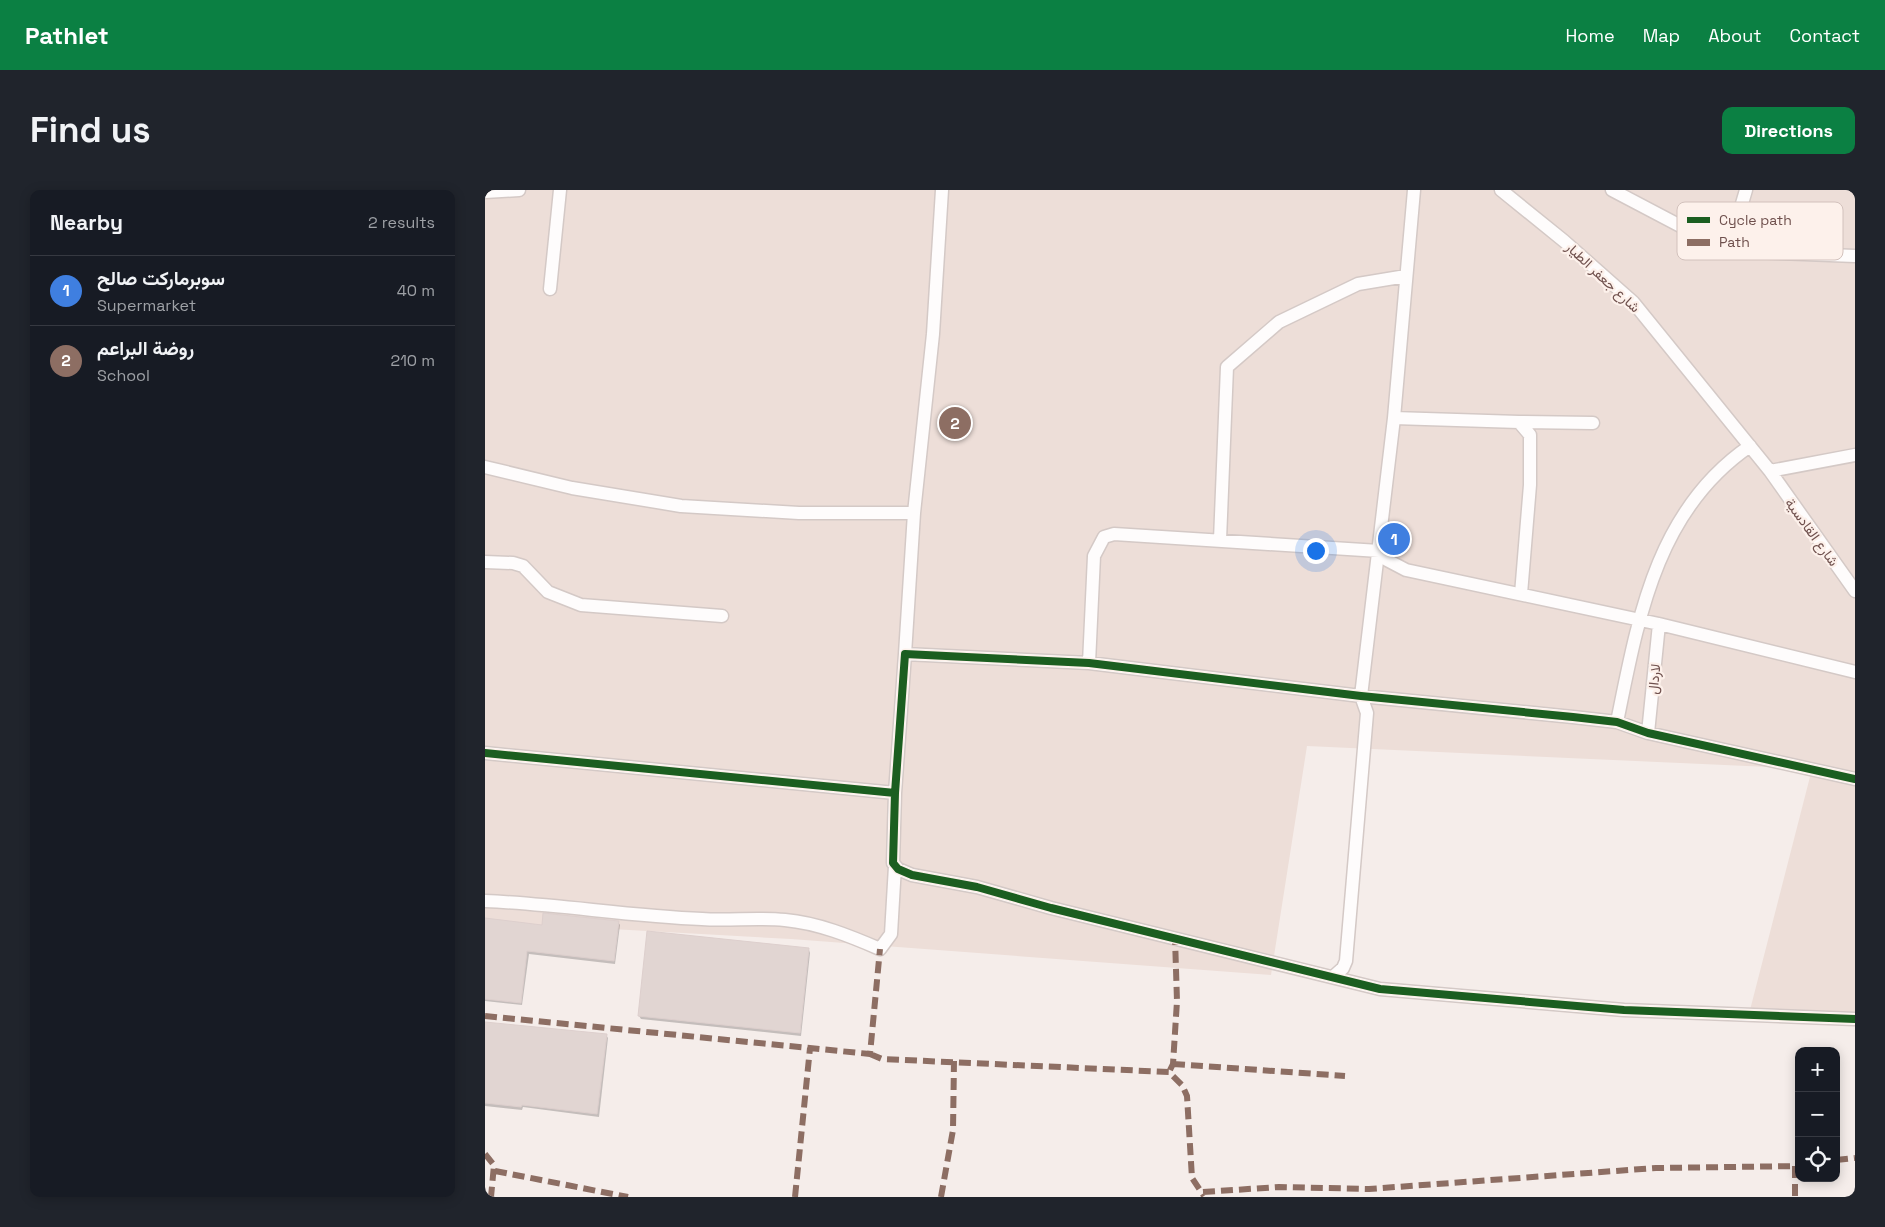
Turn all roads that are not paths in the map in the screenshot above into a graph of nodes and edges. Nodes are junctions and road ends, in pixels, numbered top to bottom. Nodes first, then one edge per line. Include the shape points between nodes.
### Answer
1 (519, 190) edge
2 (560, 190) edge
3 (942, 190) edge
4 (1413, 190) edge
5 (1501, 190) edge
6 (1612, 190) edge
7 (485, 192) edge
8 (1677, 224) edge
9 (1406, 276) junction
10 (550, 289) dead end
11 (1394, 418) junction
12 (1519, 422) junction
13 (1593, 423) dead end
14 (1750, 446) junction
15 (1855, 455) edge
16 (485, 467) edge
17 (1770, 472) junction
18 (914, 513) junction
19 (1220, 540) junction
20 (1379, 551) junction
21 (485, 562) edge
22 (1855, 591) edge
23 (1521, 594) junction
24 (722, 616) dead end
25 (1638, 620) junction
26 (1659, 624) junction
27 (905, 654) junction
28 (1089, 662) junction
29 (1855, 672) edge
30 (1361, 696) junction
31 (1617, 722) junction
32 (1648, 733) junction
33 (485, 753) edge
34 (1855, 779) edge
35 (895, 793) junction
36 (895, 866) junction
37 (485, 901) edge
38 (1346, 961) junction
39 (1333, 977) junction
40 (1359, 983) junction
41 (1855, 1019) edge

1 - 7 street
2 - 10 street
3 - 18 street via 933,334
4 - 9 street
5 - 14 street, شارع جعفر الطيار via 1633,302
6 - 8 street
9 - 11 street
9 - 19 street via 1358,284 1279,322 1227,367
11 - 12 street
11 - 20 street
12 - 13 street
12 - 23 street via 1532,442
14 - 17 street, شارع جعفر الطيار
14 - 25 street via 1699,491 1659,561
15 - 17 street
16 - 18 street via 572,488 681,506 780,512
17 - 22 street, شارع القادسية
18 - 27 street
19 - 20 street
19 - 28 street via 1114,534 1104,537 1094,556
20 - 23 street via 1406,570
20 - 30 street
21 - 24 street via 523,566 548,592 581,605
23 - 25 street
25 - 26 street
25 - 31 street
26 - 29 street
26 - 32 street, لاردال
27 - 28 street
27 - 35 street
28 - 30 street
30 - 31 street
30 - 38 street via 1367,713
31 - 32 street
32 - 34 street
33 - 35 street
35 - 36 street
36 - 37 street via 891,934 880,949 855,938 786,920 702,920 530,902
36 - 39 street via 904,873 977,887
38 - 39 street
38 - 40 street via 1351,975
39 - 40 street
40 - 41 street via 1380,989 1624,1010

